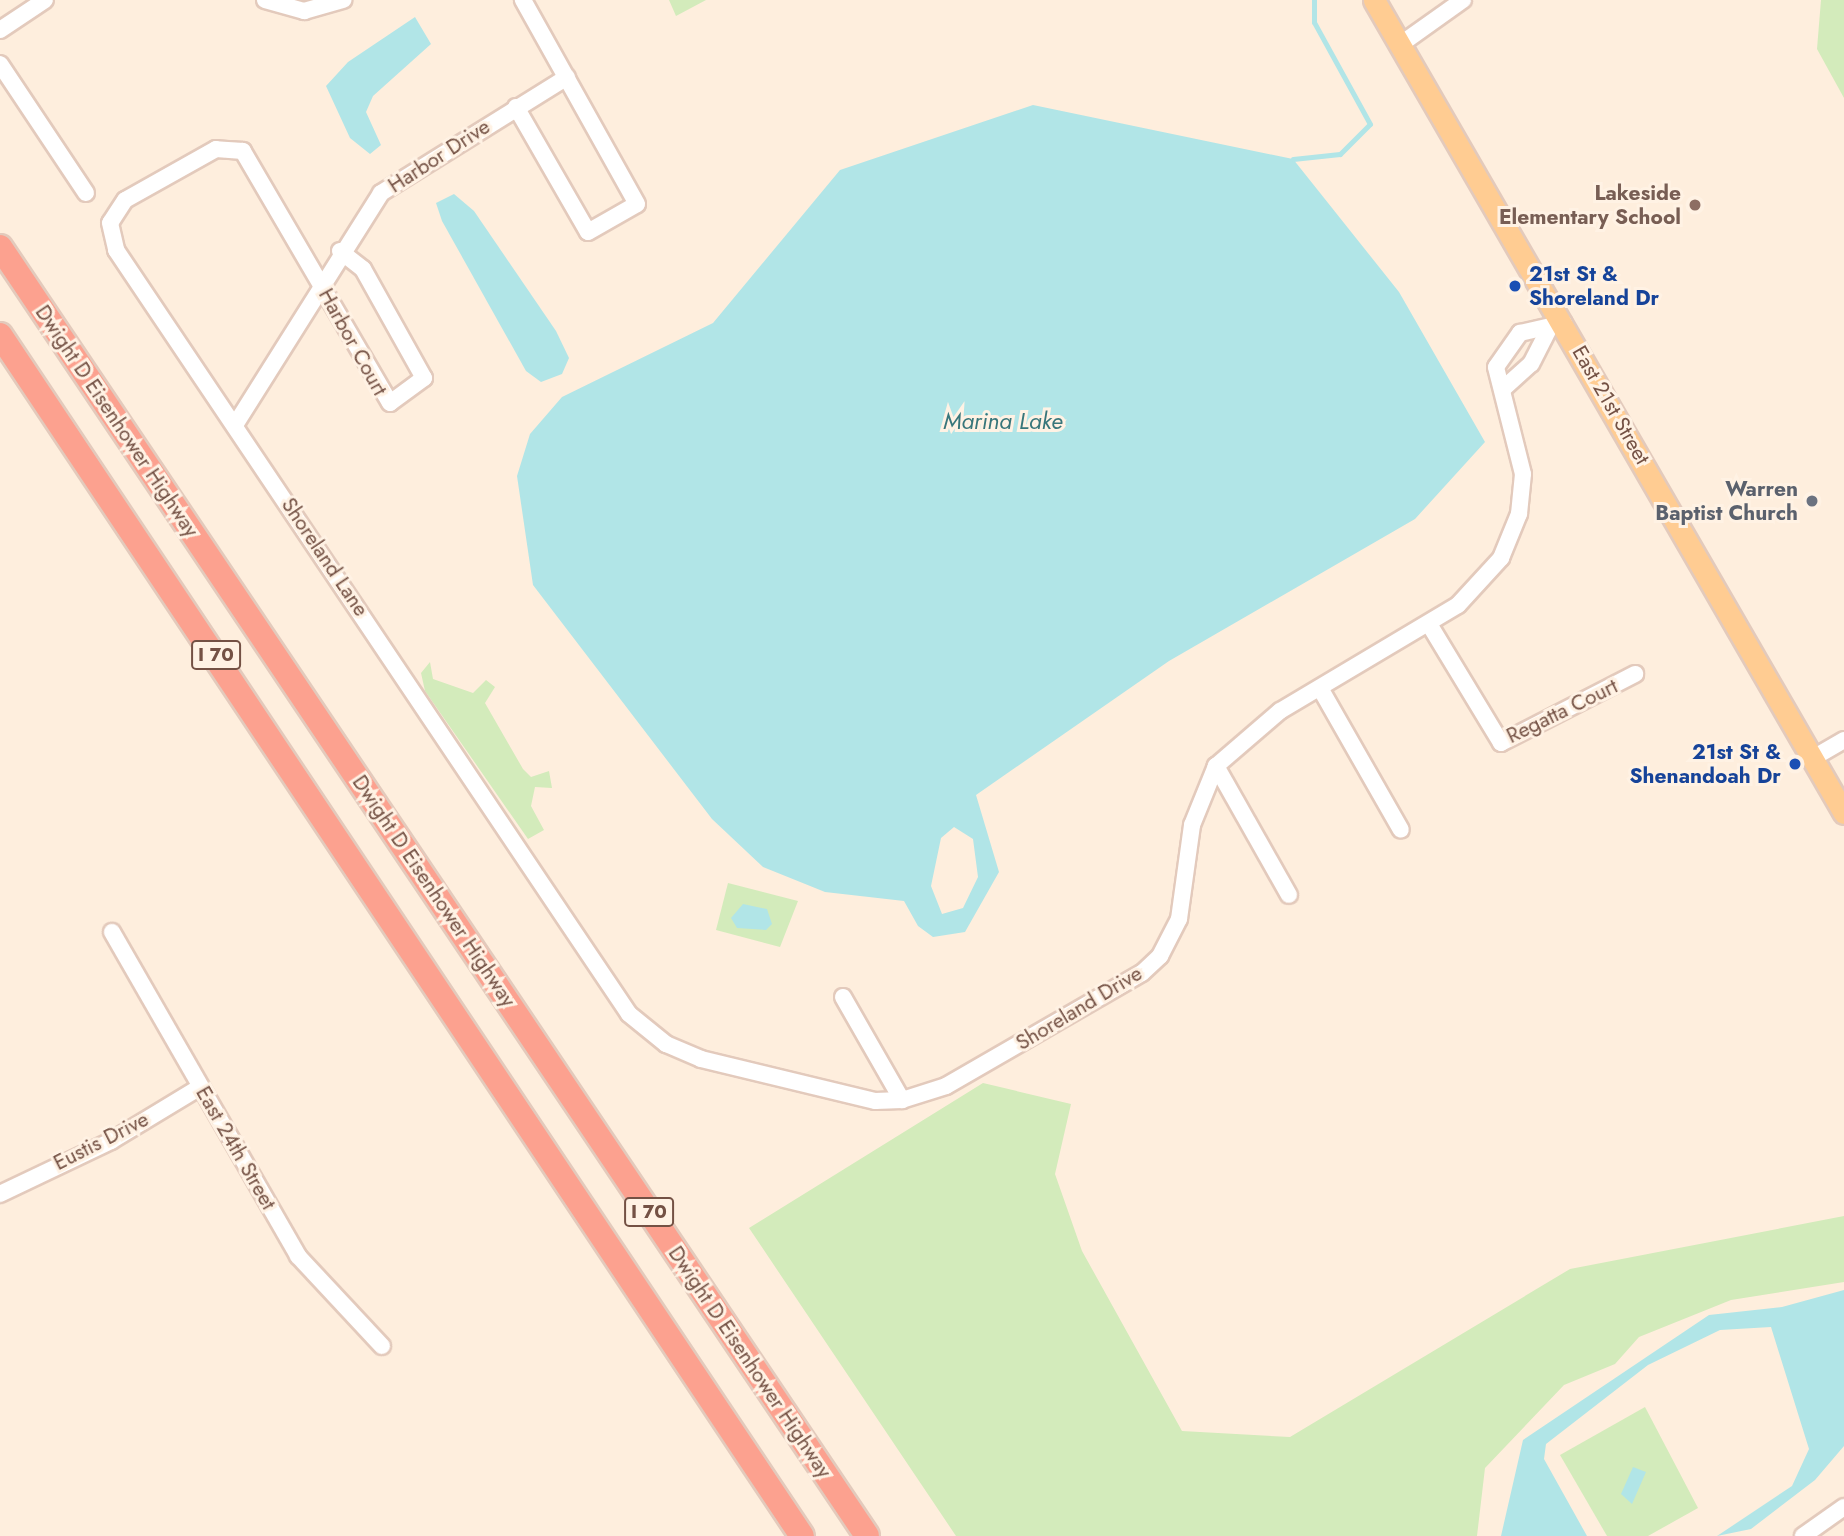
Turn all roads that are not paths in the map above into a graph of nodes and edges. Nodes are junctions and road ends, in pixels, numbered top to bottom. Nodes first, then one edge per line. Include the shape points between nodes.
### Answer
1 (45, 0) edge
2 (265, 0) edge
3 (343, 0) edge
4 (523, 0) edge
5 (1374, 0) edge
6 (1463, 0) edge
7 (0, 30) edge
8 (1401, 44) junction
9 (0, 64) edge
10 (568, 77) junction
11 (516, 107) junction
12 (234, 148) joint
13 (86, 193) dead end
14 (0, 247) edge
15 (340, 251) junction
16 (320, 282) junction
17 (1556, 327) junction
18 (0, 335) edge
19 (1504, 388) junction
20 (235, 425) junction
21 (1429, 624) junction
22 (1635, 674) dead end
23 (1320, 688) junction
24 (1844, 740) edge
25 (1813, 758) junction
26 (1216, 766) junction
27 (1844, 813) edge
28 (1401, 830) dead end
29 (1289, 895) dead end
30 (112, 932) dead end
31 (843, 997) dead end
32 (629, 1014) joint
33 (200, 1087) junction
34 (902, 1100) junction
35 (0, 1194) edge
36 (382, 1346) dead end
37 (1844, 1507) edge
38 (800, 1536) edge
39 (867, 1536) edge
40 (1803, 1536) edge

1 - 7 street
2 - 3 street via 297,10
4 - 10 street
5 - 8 main road, East 21st Street
6 - 8 street via 1444,20
8 - 17 main road, East 21st Street
9 - 13 street
10 - 11 street, Harbor Drive
10 - 11 street via 637,199 593,232
11 - 15 street, Harbor Drive via 391,183
12 - 16 street, Harbor Court via 249,157
12 - 20 street, Shoreland Lane via 216,149 125,200 110,223 116,250
14 - 39 highway, Dwight D Eisenhower Highway / I 70
15 - 16 street, Harbor Drive
15 - 16 street, Harbor Court via 363,269 424,378 422,385 387,403
16 - 20 street, Harbor Drive
17 - 19 street via 1531,364
17 - 19 street, Shoreland Drive via 1531,329 1511,341 1496,368
17 - 25 main road, East 21st Street
18 - 38 highway, I 70
19 - 21 street, Shoreland Drive via 1522,460 1514,529 1482,584
20 - 32 street, Shoreland Lane
21 - 22 street, Regatta Court via 1501,743
21 - 23 street, Shoreland Drive
23 - 26 street, Shoreland Drive via 1261,724
23 - 28 street
24 - 25 street
25 - 27 main road, East 21st Street
26 - 29 street
26 - 34 street, Shoreland Drive via 1192,825 1179,919 1160,956 1142,973 946,1086
30 - 33 street, East 24th Street
31 - 34 street
32 - 34 street, Shoreland Drive via 666,1044 701,1059 866,1100
33 - 35 street, Eustis Drive via 111,1141
33 - 36 street, East 24th Street via 298,1256
37 - 40 street

